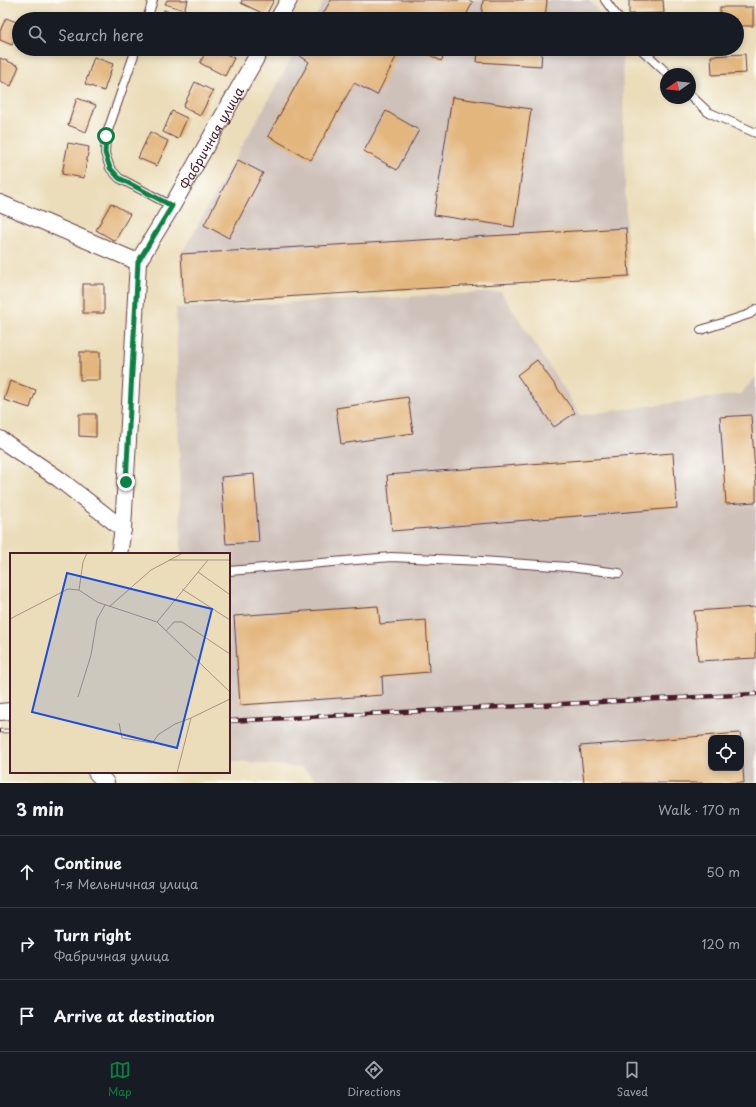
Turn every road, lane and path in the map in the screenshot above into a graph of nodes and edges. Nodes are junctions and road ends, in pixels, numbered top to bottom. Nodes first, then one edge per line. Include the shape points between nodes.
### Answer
1 (153, 0) edge
2 (289, 0) edge
3 (605, 0) edge
4 (149, 12) edge
5 (282, 12) edge
6 (613, 12) edge
7 (134, 56) edge
8 (257, 56) edge
9 (649, 56) edge
10 (662, 68) edge
11 (696, 101) edge
12 (756, 133) edge
13 (0, 203) edge
14 (172, 206) junction
15 (138, 262) junction
16 (756, 309) edge
17 (701, 330) dead end
18 (0, 439) edge
19 (123, 529) junction
20 (123, 553) edge
21 (230, 571) edge
22 (618, 573) dead end
23 (10, 711) edge
24 (0, 712) edge
25 (97, 773) edge
26 (106, 783) edge

1 - 4 lane
2 - 5 street
3 - 6 lane
7 - 14 lane via 106,136 105,153 110,168 119,178
8 - 14 street, Фабричная улица
9 - 10 lane
11 - 12 lane via 708,112
13 - 15 street
14 - 15 street, Фабричная улица
15 - 19 street, Фабричная улица
16 - 17 lane via 750,314
18 - 19 street via 59,479
19 - 20 street, Фабричная улица
21 - 22 lane via 391,557 545,565
23 - 24 street
25 - 26 street

